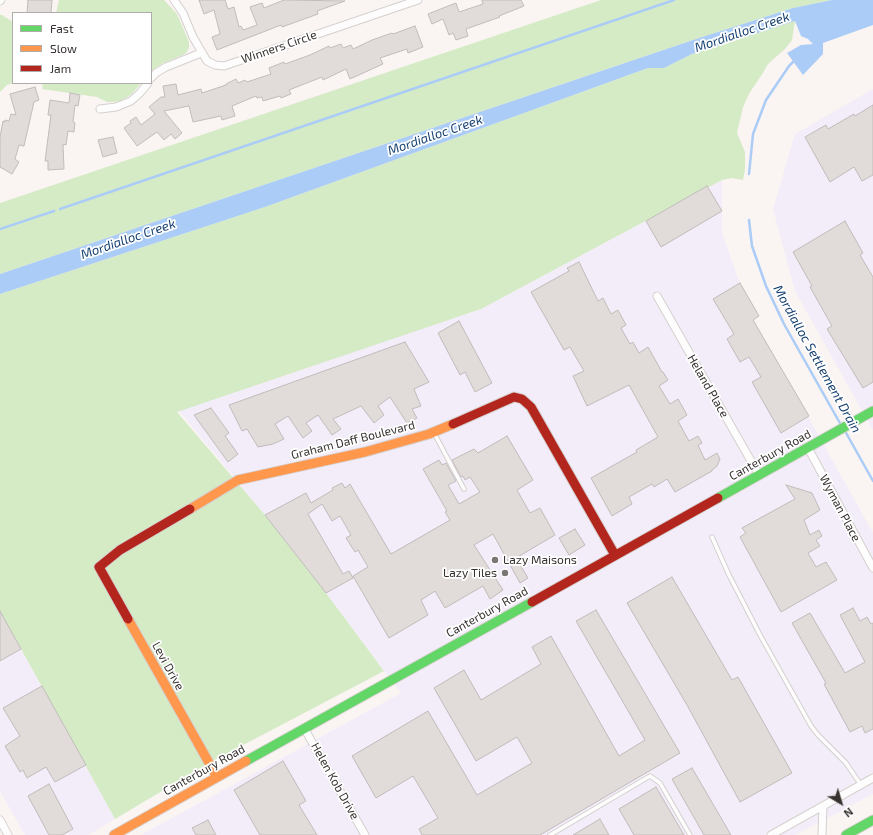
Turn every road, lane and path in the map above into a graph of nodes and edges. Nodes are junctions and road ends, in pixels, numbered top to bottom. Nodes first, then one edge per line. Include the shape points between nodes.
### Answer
1 (174, 0) edge
2 (418, 0) edge
3 (400, 3) edge
4 (201, 53) junction
5 (152, 77) edge
6 (147, 84) edge
7 (100, 109) dead end
8 (657, 296) dead end
9 (873, 411) edge
10 (433, 432) junction
11 (808, 448) junction
12 (759, 475) junction
13 (464, 489) dead end
14 (712, 537) dead end
15 (615, 555) junction
16 (99, 567) joint
17 (873, 568) edge
18 (304, 728) junction
19 (217, 777) junction
20 (873, 778) edge
21 (861, 785) junction
22 (823, 806) junction
23 (0, 820) edge
24 (873, 820) edge
25 (8, 835) edge
26 (114, 835) edge
27 (365, 835) edge
28 (550, 835) edge
29 (690, 835) edge
30 (771, 835) edge
31 (822, 835) edge
32 (846, 835) edge

1 - 4 street, Winners Circle via 183,13
2 - 3 street, Winners Circle
3 - 4 street, Winners Circle via 224,66 207,61
4 - 5 street via 166,67
6 - 7 street via 131,101 116,107
8 - 12 street, Heland Place
9 - 11 street, Canterbury Road
10 - 13 lane
10 - 15 street, Graham Daff Boulevard via 514,397 522,399 531,406
10 - 16 street, Graham Daff Boulevard via 365,452 238,480 120,550
11 - 12 street, Canterbury Road
11 - 17 street, Wyman Place
12 - 15 street, Canterbury Road
14 - 21 lane via 732,582 811,726 846,763
15 - 18 street, Canterbury Road
16 - 19 street, Levi Drive
18 - 19 street, Canterbury Road
18 - 27 street, Helen Kob Drive
19 - 26 street, Canterbury Road
20 - 21 street
21 - 22 street
22 - 30 street
22 - 31 street
23 - 25 street
24 - 32 street
28 - 29 lane via 650,776 660,783

